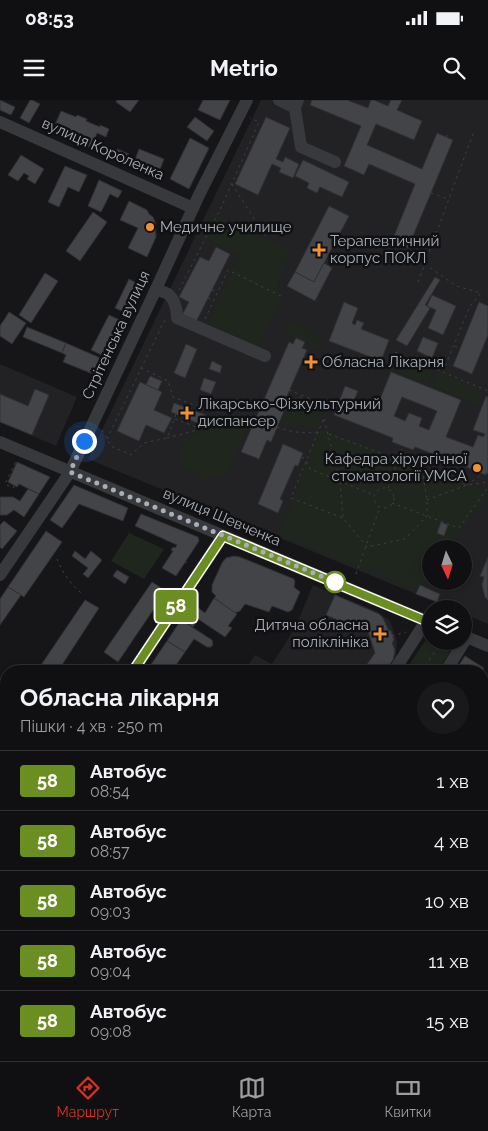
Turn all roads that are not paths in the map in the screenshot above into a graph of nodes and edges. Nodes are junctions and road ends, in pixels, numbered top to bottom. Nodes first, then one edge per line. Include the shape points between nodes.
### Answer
1 (247, 100) edge
2 (279, 100) edge
3 (297, 104) edge
4 (0, 122) edge
5 (335, 162) dead end
6 (193, 208) junction
7 (156, 289) junction
8 (265, 356) dead end
9 (0, 442) edge
10 (70, 472) junction
11 (223, 536) junction
12 (0, 574) edge
13 (422, 619) edge
14 (422, 632) edge
15 (472, 640) edge
16 (488, 646) edge
17 (458, 650) edge
18 (137, 665) edge
19 (398, 665) edge
20 (449, 665) edge

1 - 6 street, Стрітенська вулиця
2 - 3 street
3 - 5 street via 301,147
4 - 6 street, вулиця Короленка
6 - 7 street, Стрітенська вулиця
7 - 8 street via 168,294 177,318
7 - 10 street, Стрітенська вулиця
9 - 10 street, вулиця Шевченка
10 - 11 street, вулиця Шевченка
10 - 12 street, Стрітенська вулиця
11 - 13 street, вулиця Шевченка
11 - 18 street
14 - 19 street
15 - 16 street
17 - 20 street

